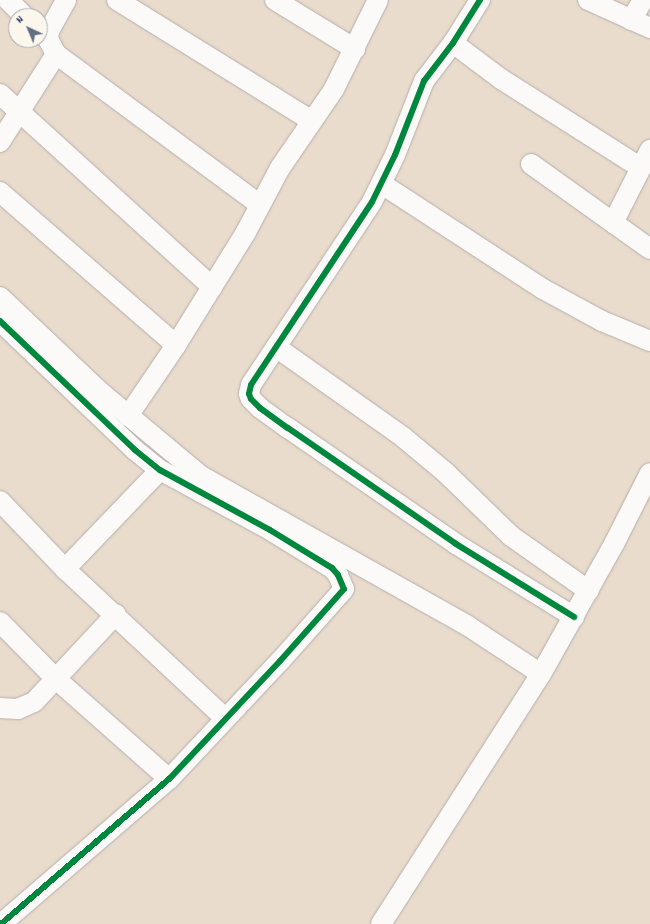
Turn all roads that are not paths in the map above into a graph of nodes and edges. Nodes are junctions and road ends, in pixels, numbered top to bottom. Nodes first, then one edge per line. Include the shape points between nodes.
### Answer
1 (8, 0) edge
2 (66, 0) edge
3 (117, 0) edge
4 (275, 0) edge
5 (378, 0) edge
6 (480, 0) edge
7 (588, 0) edge
8 (643, 0) edge
9 (16, 8) edge
10 (631, 20) junction
11 (650, 28) edge
12 (48, 42) edge
13 (453, 43) junction
14 (46, 48) edge
15 (355, 50) junction
16 (0, 94) edge
17 (20, 113) junction
18 (312, 121) junction
19 (0, 142) edge
20 (650, 150) edge
21 (531, 164) dead end
22 (641, 168) junction
23 (382, 184) junction
24 (0, 192) edge
25 (260, 205) junction
26 (613, 223) junction
27 (650, 249) edge
28 (212, 287) junction
29 (0, 297) edge
30 (0, 321) edge
31 (650, 341) edge
32 (176, 345) junction
33 (276, 347) junction
34 (128, 416) junction
35 (160, 470) junction
36 (650, 473) edge
37 (0, 502) edge
38 (65, 569) junction
39 (588, 591) junction
40 (116, 614) junction
41 (574, 618) junction
42 (0, 622) edge
43 (541, 674) junction
44 (56, 679) junction
45 (0, 708) edge
46 (225, 718) junction
47 (169, 779) junction
48 (1, 924) edge
49 (381, 924) edge

1 - 9 street
2 - 12 street via 49,31
3 - 18 street
4 - 15 street
5 - 15 street
6 - 13 street
7 - 10 street
8 - 10 street
10 - 11 street
12 - 25 street
13 - 22 street via 501,79
13 - 23 street via 419,91
14 - 17 street
15 - 18 street via 334,89
16 - 17 street
17 - 19 street
17 - 28 street
18 - 25 street via 280,168
20 - 22 street
21 - 26 street
22 - 26 street
23 - 31 street via 543,289 602,321
23 - 33 street via 341,252
24 - 32 street
25 - 28 street
26 - 27 street
28 - 32 street
29 - 34 street
30 - 35 street via 135,450
32 - 34 street
33 - 39 street via 404,437 445,472 511,536
33 - 41 street via 250,389 251,399 260,408 456,544
34 - 43 street via 201,476 468,626
35 - 38 street
35 - 46 street via 270,530 332,568 343,584 342,593 326,612
36 - 39 street
37 - 38 street
38 - 40 street
39 - 41 street
40 - 44 street
40 - 46 street
41 - 43 street
42 - 44 street
43 - 49 street
44 - 45 street via 34,702 18,709
44 - 47 street
46 - 47 street
47 - 48 street

